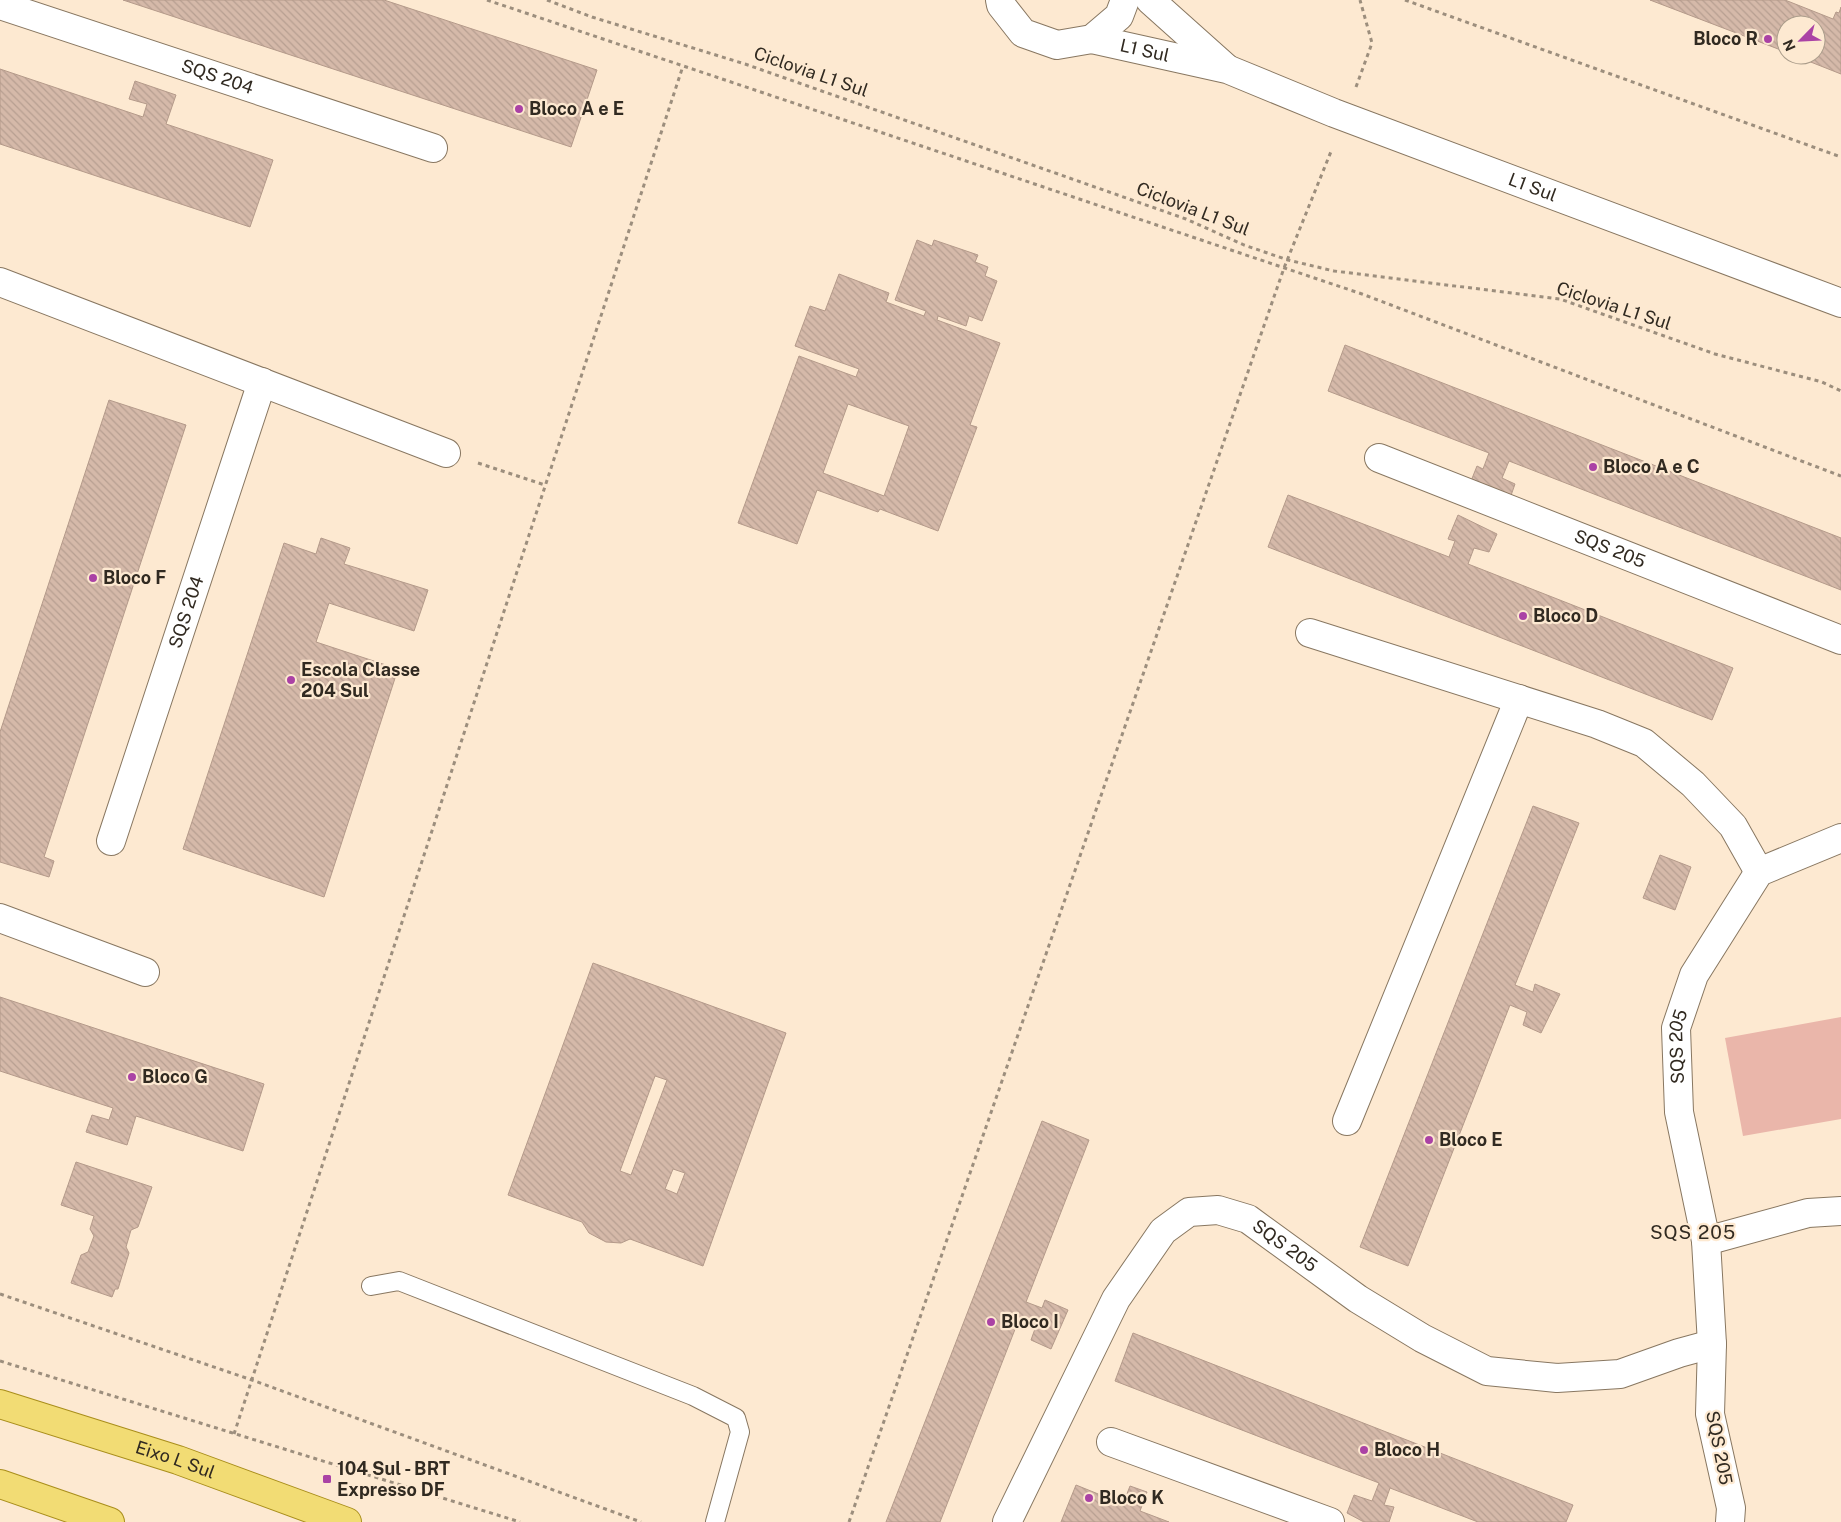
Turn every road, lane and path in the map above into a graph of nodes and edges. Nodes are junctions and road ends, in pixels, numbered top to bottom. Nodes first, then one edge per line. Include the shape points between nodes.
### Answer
1 (487, 0) edge
2 (547, 0) edge
3 (1125, 0) edge
4 (1150, 0) edge
5 (1360, 0) edge
6 (1405, 0) edge
7 (998, 2) edge
8 (0, 5) edge
9 (1092, 39) junction
10 (683, 66) junction
11 (1227, 69) junction
12 (1345, 117) junction
13 (433, 148) dead end
14 (1841, 157) edge
15 (1288, 260) junction
16 (1284, 268) junction
17 (0, 282) edge
18 (1841, 303) edge
19 (262, 382) junction
20 (1841, 390) edge
21 (446, 453) joint
22 (1379, 458) dead end
23 (1841, 476) edge
24 (545, 485) junction
25 (1310, 634) dead end
26 (1841, 640) edge
27 (1518, 699) junction
28 (1841, 838) edge
29 (111, 841) dead end
30 (1759, 872) junction
31 (0, 918) edge
32 (145, 972) dead end
33 (1348, 1121) dead end
34 (1841, 1211) edge
35 (1706, 1241) junction
36 (371, 1286) dead end
37 (0, 1294) edge
38 (1712, 1344) junction
39 (0, 1362) edge
40 (252, 1380) junction
41 (0, 1404) edge
42 (234, 1434) junction
43 (1111, 1442) dead end
44 (0, 1484) edge
45 (110, 1522) edge
46 (347, 1522) edge
47 (520, 1522) edge
48 (641, 1522) edge
49 (714, 1522) edge
50 (849, 1522) edge
51 (1007, 1522) edge
52 (1330, 1522) edge
53 (1730, 1522) edge

1 - 10 path
2 - 15 path, Ciclovia L1 Sul via 745,64 1186,219
3 - 9 street via 1120,16
4 - 11 street, L1 Sul
5 - 12 path via 1372,43
6 - 14 path
7 - 9 street via 1023,33 1057,46
8 - 13 street, SQS 204
9 - 11 street, L1 Sul
10 - 16 path
10 - 24 path
11 - 12 street, L1 Sul
12 - 15 path
12 - 18 street, L1 Sul
15 - 16 path
15 - 20 path, Ciclovia L1 Sul via 1334,271 1560,299 1715,354
16 - 23 path via 1362,294
16 - 50 path
17 - 19 street
19 - 21 street
19 - 29 street, SQS 204
21 - 24 path
22 - 26 street, SQS 205
24 - 40 path
25 - 27 street
27 - 30 street via 1644,743 1693,784 1733,826
27 - 33 street
28 - 30 street
30 - 35 street, SQS 205 via 1694,975 1676,1028 1679,1112
31 - 32 street
34 - 35 street via 1808,1212
35 - 38 street, SQS 205
36 - 49 lane via 399,1281 693,1396 736,1418 740,1432
37 - 40 path
38 - 51 street, SQS 205 via 1620,1374 1557,1378 1487,1371 1422,1338 1358,1299 1248,1219 1218,1210 1189,1212 1163,1231 1116,1299
38 - 53 street, SQS 205 via 1710,1414 1731,1508
39 - 42 path
40 - 42 path
40 - 48 path
41 - 46 main road, Eixo L Sul via 178,1460
42 - 47 path
43 - 52 street
44 - 45 main road

